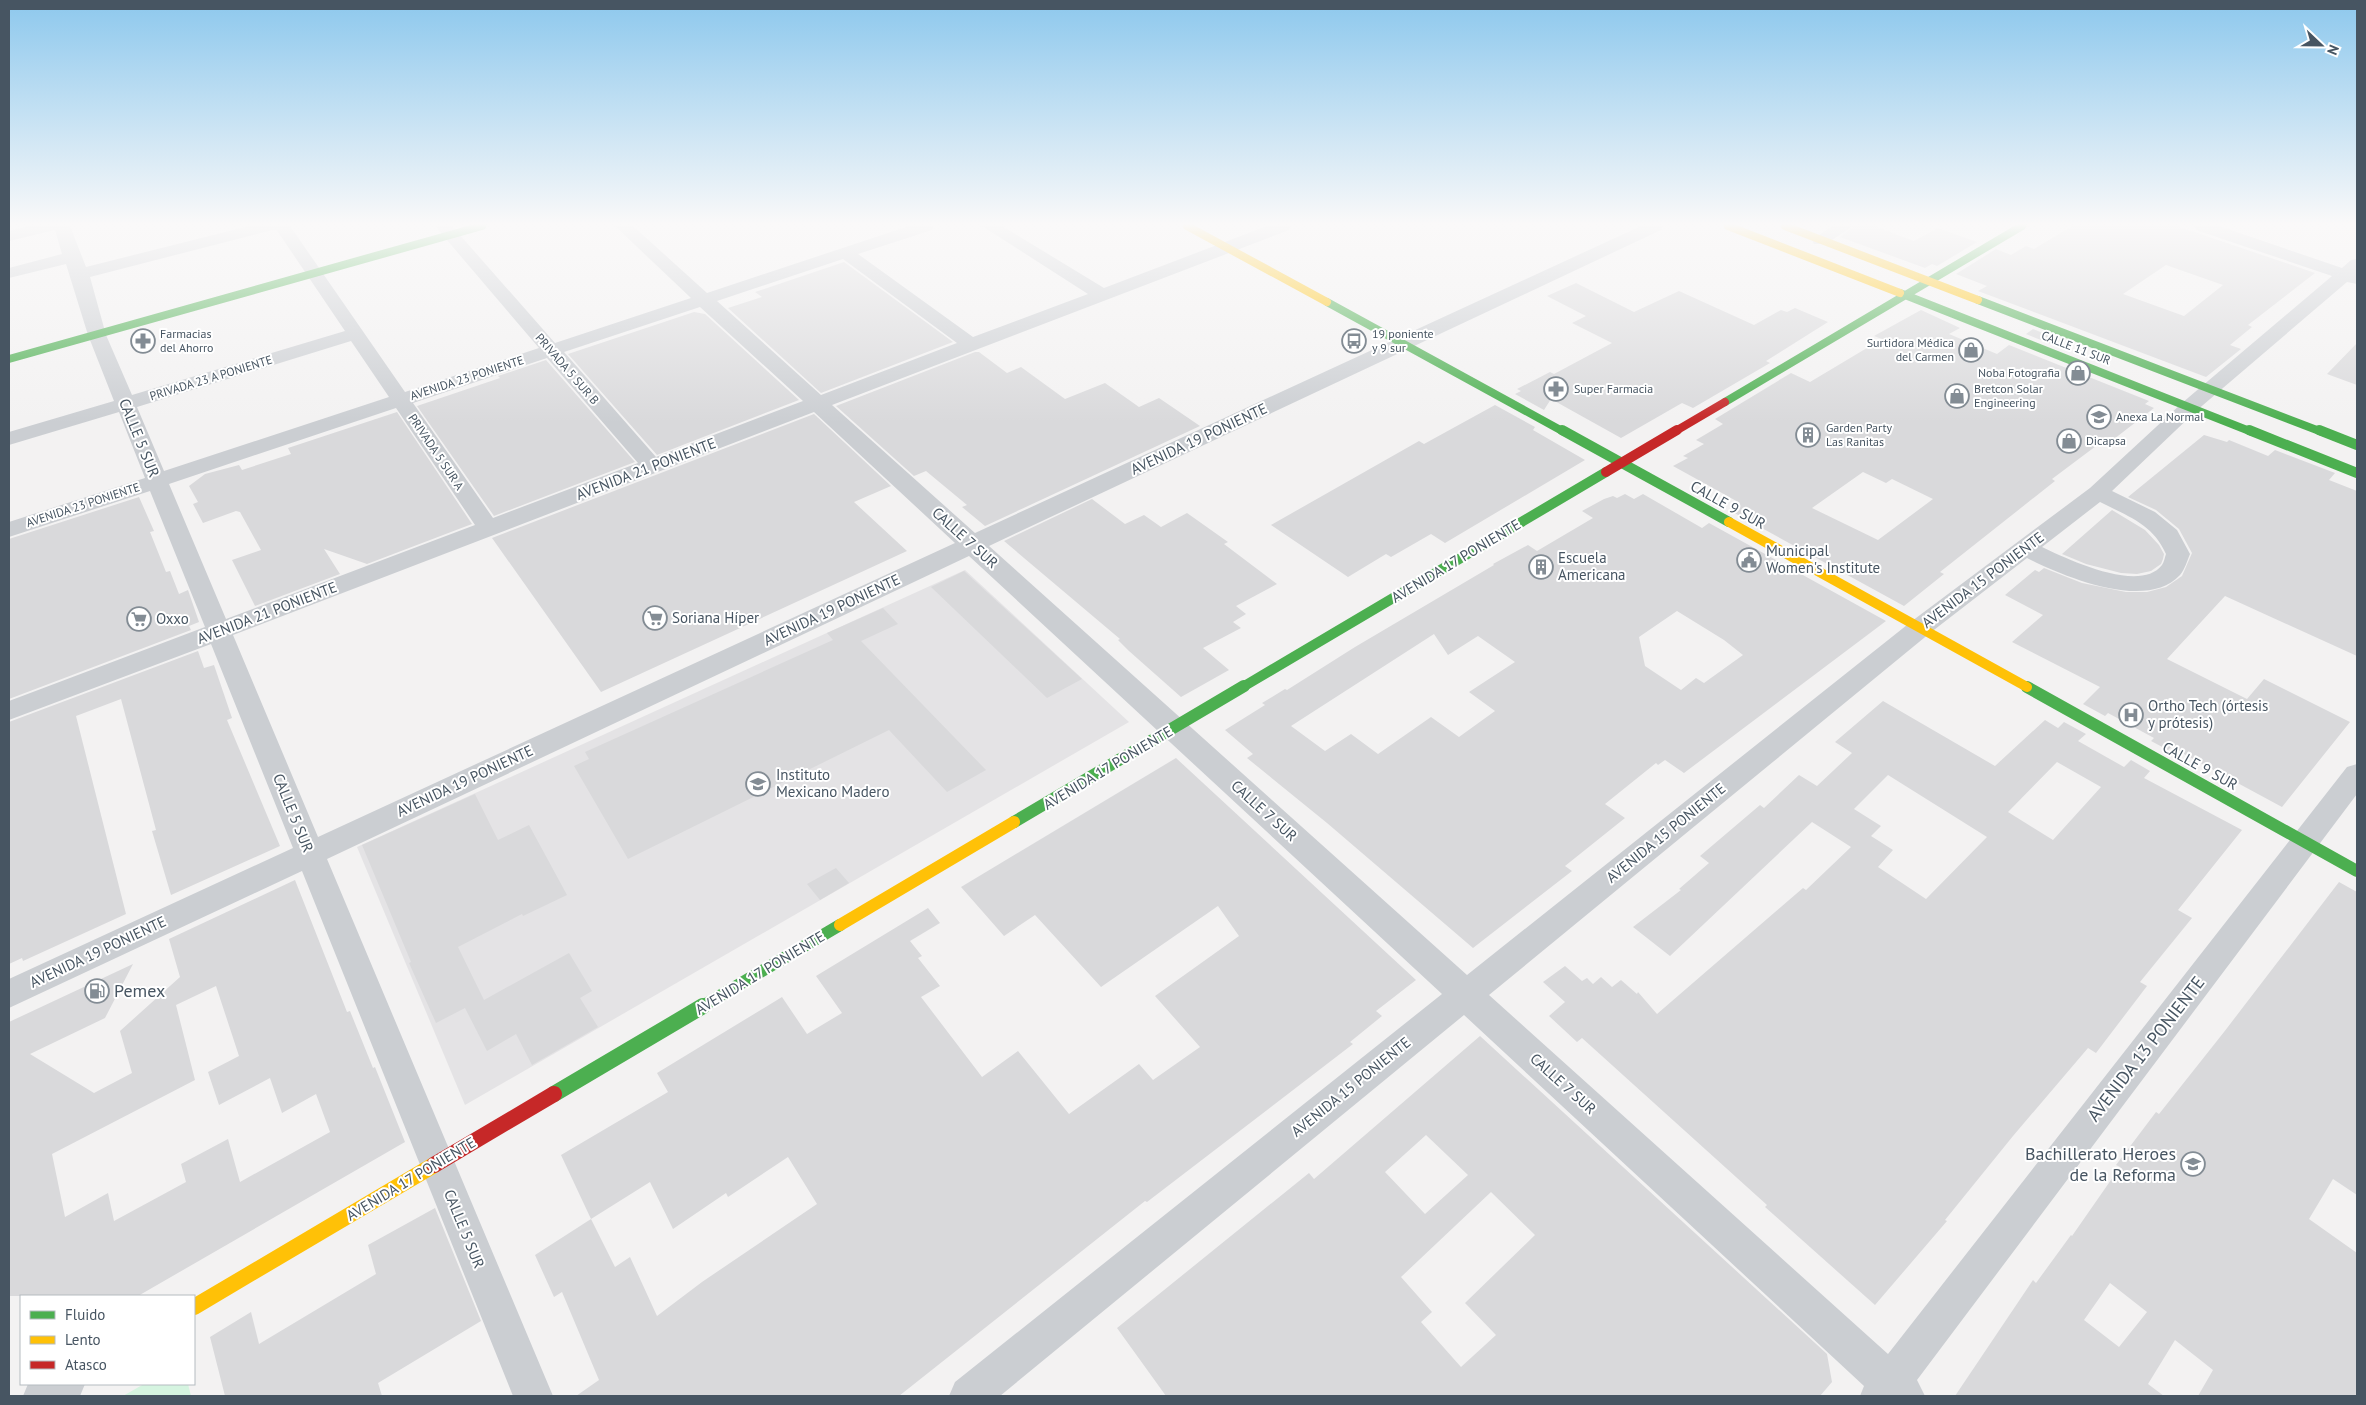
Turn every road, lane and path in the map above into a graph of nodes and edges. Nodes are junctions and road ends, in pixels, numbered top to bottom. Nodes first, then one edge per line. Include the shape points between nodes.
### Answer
1 (84, 292) edge
2 (249, 292) edge
3 (327, 292) edge
4 (499, 292) edge
5 (695, 292) edge
6 (729, 292) edge
7 (898, 292) edge
8 (1096, 292) edge
9 (1111, 292) edge
10 (1307, 292) edge
11 (1516, 292) edge
12 (1894, 292) edge
13 (1909, 292) edge
14 (1952, 292) edge
15 (2330, 292) edge
16 (1102, 295) junction
17 (1903, 295) junction
18 (704, 300) junction
19 (356, 334) junction
20 (97, 335) junction
21 (1404, 344) junction
22 (971, 345) junction
23 (551, 350) junction
24 (9, 359) edge
25 (2199, 398) junction
26 (401, 400) junction
27 (125, 404) junction
28 (817, 404) junction
29 (9, 439) edge
30 (2357, 445) edge
31 (1620, 463) junction
32 (652, 466) junction
33 (2357, 473) edge
34 (157, 481) junction
35 (2098, 493) junction
36 (488, 528) junction
37 (9, 530) edge
38 (972, 545) junction
39 (2025, 548) junction
40 (1921, 627) junction
41 (218, 631) junction
42 (9, 711) edge
43 (1174, 729) junction
44 (2357, 774) edge
45 (2306, 842) junction
46 (310, 854) junction
47 (2357, 871) edge
48 (9, 994) edge
49 (1464, 994) junction
50 (437, 1164) junction
51 (195, 1307) edge
52 (63, 1385) edge
53 (1891, 1392) edge
54 (44, 1396) edge
55 (533, 1396) edge
56 (969, 1396) edge

1 - 20 street, CALLE 5 SUR
2 - 20 street
3 - 19 street, PRIVADA 5 SUR A
4 - 23 street, PRIVADA 5 SUR B
5 - 18 street, CALLE 7 SUR
6 - 18 street, AVENIDA 23 PONIENTE
7 - 22 street
8 - 16 street
9 - 16 street, AVENIDA 21 PONIENTE
10 - 21 street, CALLE 9 SUR
11 - 21 street, AVENIDA 19 PONIENTE
12 - 17 street, CALLE 11 SUR
13 - 17 street, AVENIDA 17 PONIENTE
14 - 25 street, CALLE 11 SUR
15 - 25 street, AVENIDA 15 PONIENTE
16 - 22 street, AVENIDA 21 PONIENTE
17 - 25 street, CALLE 11 SUR
17 - 31 street, AVENIDA 17 PONIENTE
18 - 23 street, AVENIDA 23 PONIENTE
18 - 28 street, CALLE 7 SUR
19 - 26 street, PRIVADA 5 SUR A
19 - 27 street, PRIVADA 23 A PONIENTE
20 - 24 street
20 - 27 street, CALLE 5 SUR
21 - 31 street, CALLE 9 SUR
21 - 38 street, AVENIDA 19 PONIENTE
22 - 28 street, AVENIDA 21 PONIENTE
23 - 26 street, AVENIDA 23 PONIENTE
23 - 32 street, PRIVADA 5 SUR B
25 - 30 street, CALLE 11 SUR
25 - 33 street, CALLE 11 SUR
25 - 35 street, AVENIDA 15 PONIENTE
26 - 34 street, AVENIDA 23 PONIENTE
26 - 36 street, PRIVADA 5 SUR A
27 - 29 street, PRIVADA 23 A PONIENTE
27 - 34 street, CALLE 5 SUR
28 - 32 street, AVENIDA 21 PONIENTE
28 - 38 street, CALLE 7 SUR
31 - 40 street, CALLE 9 SUR
31 - 43 street, AVENIDA 17 PONIENTE
32 - 36 street, AVENIDA 21 PONIENTE
34 - 37 street, AVENIDA 23 PONIENTE
34 - 41 street, CALLE 5 SUR
35 - 39 street, AVENIDA 15 PONIENTE
35 - 39 street via 2147,517 2169,535 2178,554 2171,571 2148,582 2119,583 2080,573
36 - 41 street, AVENIDA 21 PONIENTE
38 - 43 street, CALLE 7 SUR
38 - 46 street, AVENIDA 19 PONIENTE
39 - 40 street, AVENIDA 15 PONIENTE
40 - 45 street, CALLE 9 SUR
40 - 49 street, AVENIDA 15 PONIENTE
41 - 42 street, AVENIDA 21 PONIENTE
41 - 46 street, CALLE 5 SUR
43 - 49 street, CALLE 7 SUR
43 - 50 street, AVENIDA 17 PONIENTE
44 - 45 street, AVENIDA 13 PONIENTE
45 - 47 street, CALLE 9 SUR
45 - 53 street, AVENIDA 13 PONIENTE
46 - 48 street, AVENIDA 19 PONIENTE
46 - 50 street, CALLE 5 SUR
49 - 53 street, CALLE 7 SUR
49 - 56 street, AVENIDA 15 PONIENTE
50 - 51 street, AVENIDA 17 PONIENTE
50 - 55 street, CALLE 5 SUR
52 - 54 street

